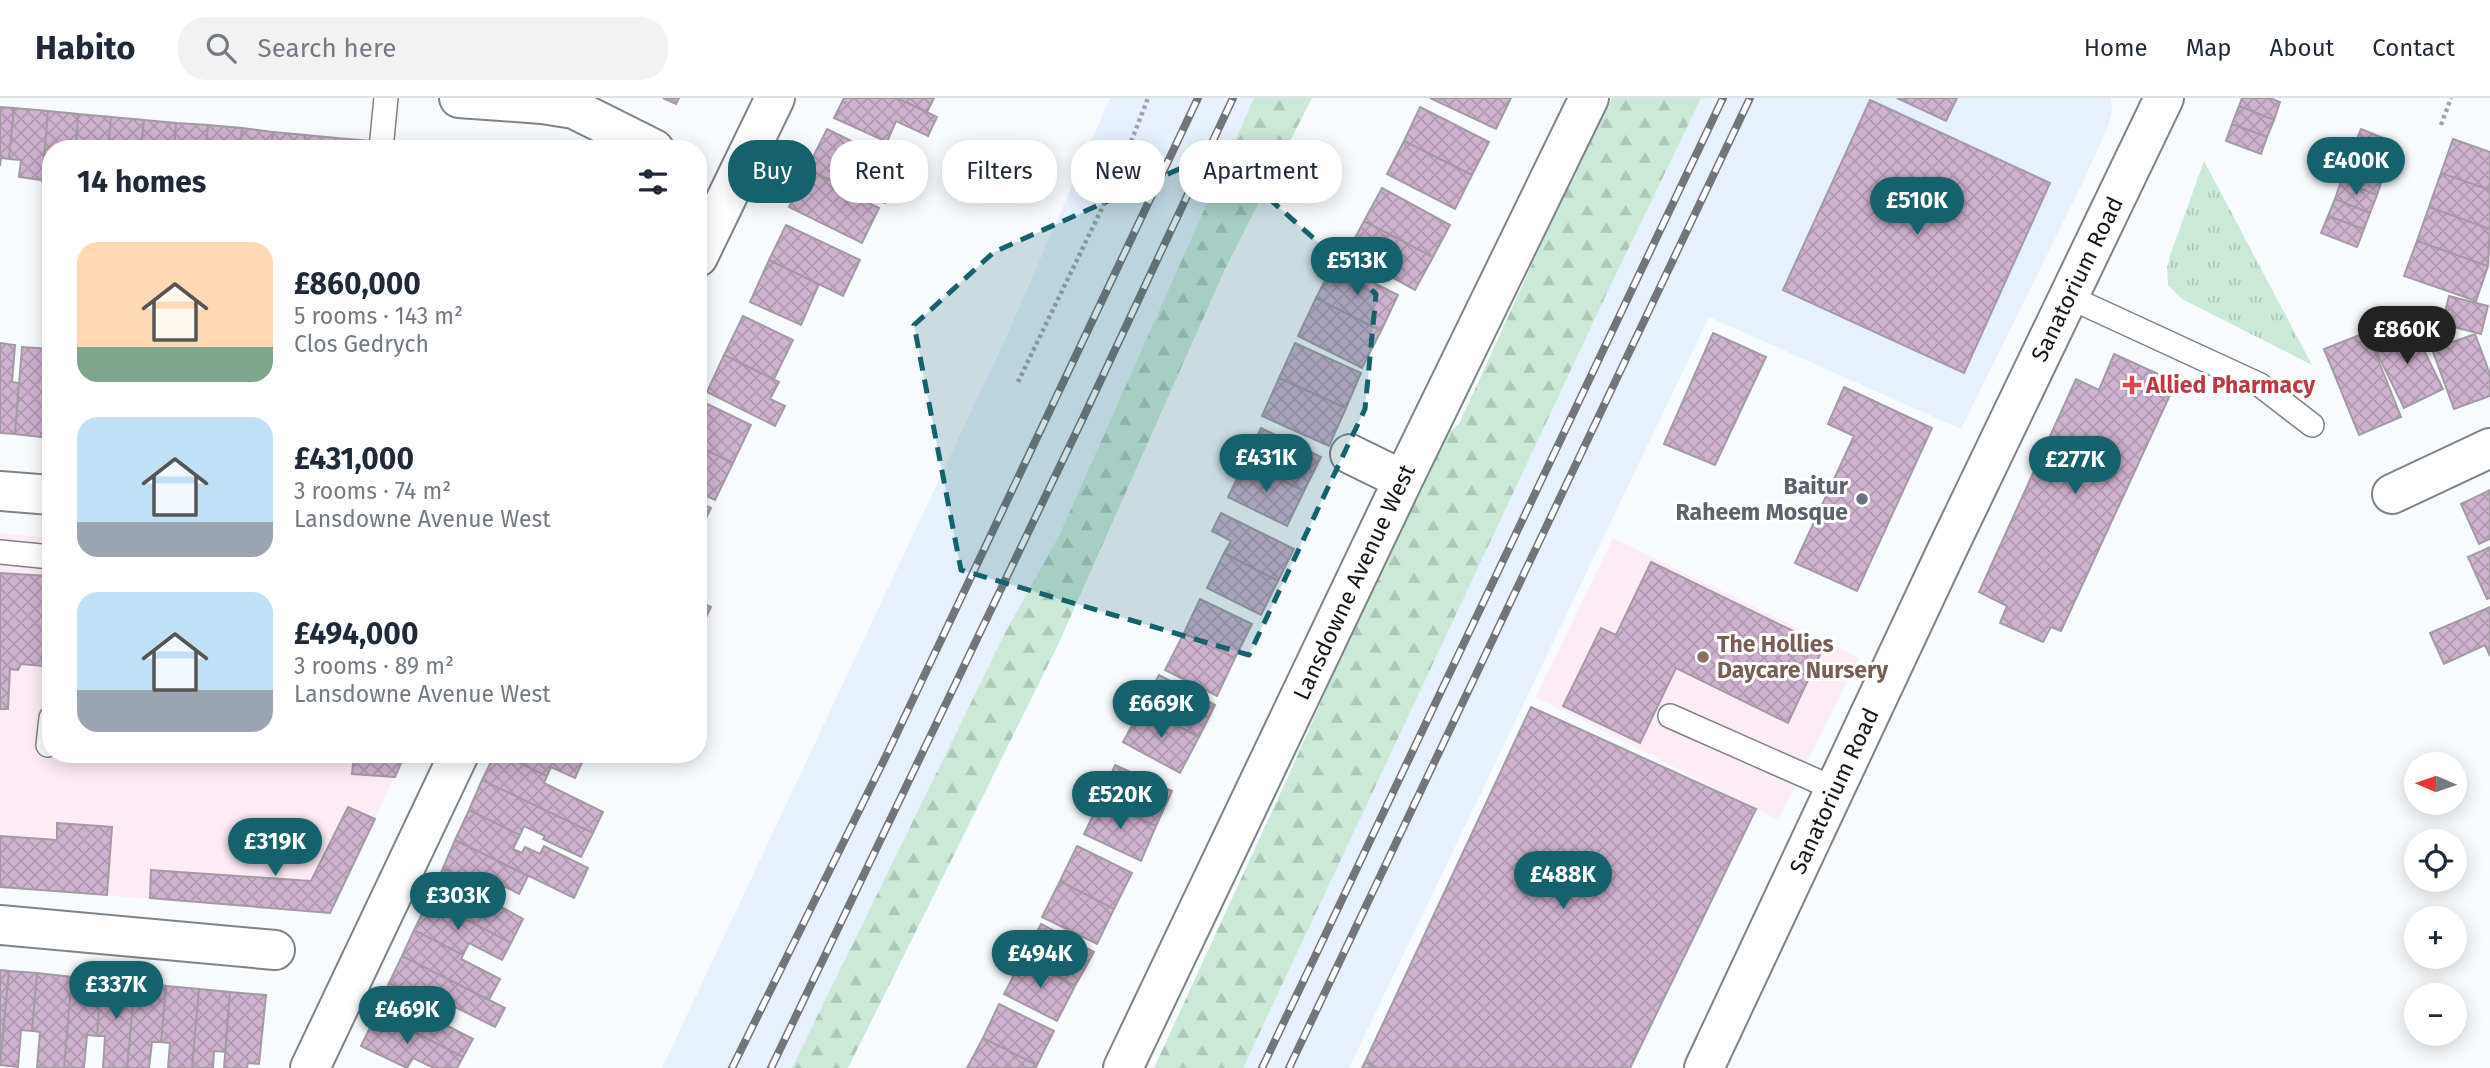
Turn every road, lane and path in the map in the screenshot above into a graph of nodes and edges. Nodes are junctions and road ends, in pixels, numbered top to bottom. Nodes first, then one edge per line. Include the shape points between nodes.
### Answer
1 (386, 98) edge
2 (459, 98) edge
3 (775, 98) edge
4 (1148, 98) edge
5 (1589, 98) edge
6 (2164, 98) edge
7 (2451, 98) edge
8 (544, 101) edge
9 (2441, 125) dead end
10 (382, 140) edge
11 (636, 140) edge
12 (707, 238) edge
13 (2069, 297) junction
14 (1018, 382) dead end
15 (2312, 425) dead end
16 (2490, 448) edge
17 (1350, 454) dead end
18 (1403, 480) junction
19 (0, 491) edge
20 (42, 494) edge
21 (2392, 494) dead end
22 (0, 552) edge
23 (42, 556) edge
24 (1670, 716) dead end
25 (455, 763) edge
26 (1835, 789) junction
27 (0, 925) edge
28 (275, 950) dead end
29 (310, 1068) edge
30 (1123, 1068) edge
31 (1704, 1068) edge

1 - 10 lane
2 - 8 street
3 - 12 street
4 - 14 path via 1119,173
5 - 18 street, Lansdowne Avenue West
6 - 13 street, Sanatorium Road
7 - 9 path
8 - 11 street via 574,109
13 - 15 lane via 2260,384
13 - 26 street, Sanatorium Road
16 - 21 street
17 - 18 street
18 - 30 street, Lansdowne Avenue West
19 - 20 street
22 - 23 lane
24 - 26 lane
25 - 29 street
26 - 31 street, Sanatorium Road
27 - 28 street

